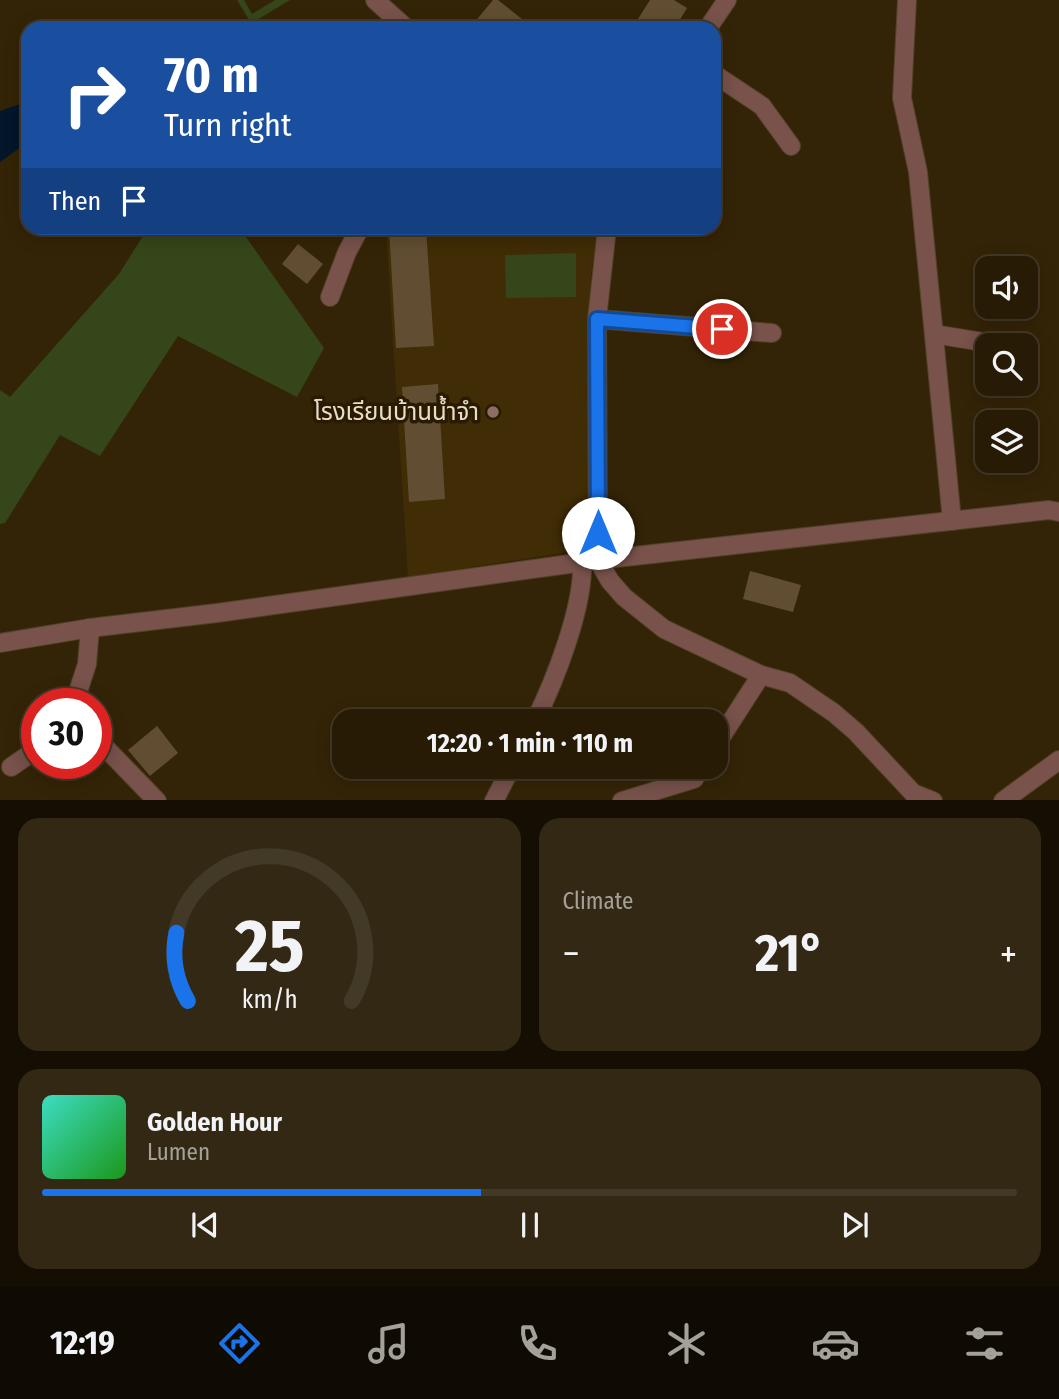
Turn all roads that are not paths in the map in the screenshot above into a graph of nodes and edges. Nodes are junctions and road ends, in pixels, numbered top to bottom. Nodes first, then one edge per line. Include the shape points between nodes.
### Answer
1 (375, 0) edge
2 (727, 0) edge
3 (907, 0) edge
4 (398, 21) edge
5 (713, 21) edge
6 (721, 79) edge
7 (792, 146) dead end
8 (356, 235) edge
9 (606, 235) edge
10 (330, 297) dead end
11 (597, 319) junction
12 (772, 333) dead end
13 (934, 334) junction
14 (975, 341) edge
15 (1059, 512) edge
16 (952, 521) junction
17 (590, 561) junction
18 (90, 628) junction
19 (0, 643) edge
20 (761, 675) junction
21 (79, 688) edge
22 (541, 709) edge
23 (728, 726) edge
24 (112, 754) edge
25 (21, 760) edge
26 (1059, 760) edge
27 (11, 767) dead end
28 (505, 779) edge
29 (694, 779) edge
30 (157, 800) edge
31 (494, 800) edge
32 (622, 800) edge
33 (933, 800) edge
34 (1003, 800) edge

1 - 4 street
2 - 5 street
3 - 13 street via 902,98 918,172
6 - 7 street via 762,106
8 - 10 street
9 - 11 street
11 - 12 street
11 - 17 street
13 - 14 street
13 - 16 street
15 - 16 street
16 - 17 street
17 - 18 street
17 - 20 street via 624,597 664,629
17 - 22 street
18 - 19 street
18 - 21 street
20 - 23 street
20 - 33 street via 790,683 834,713 913,793
24 - 30 street
25 - 27 street
26 - 34 street
28 - 31 street
29 - 32 street

